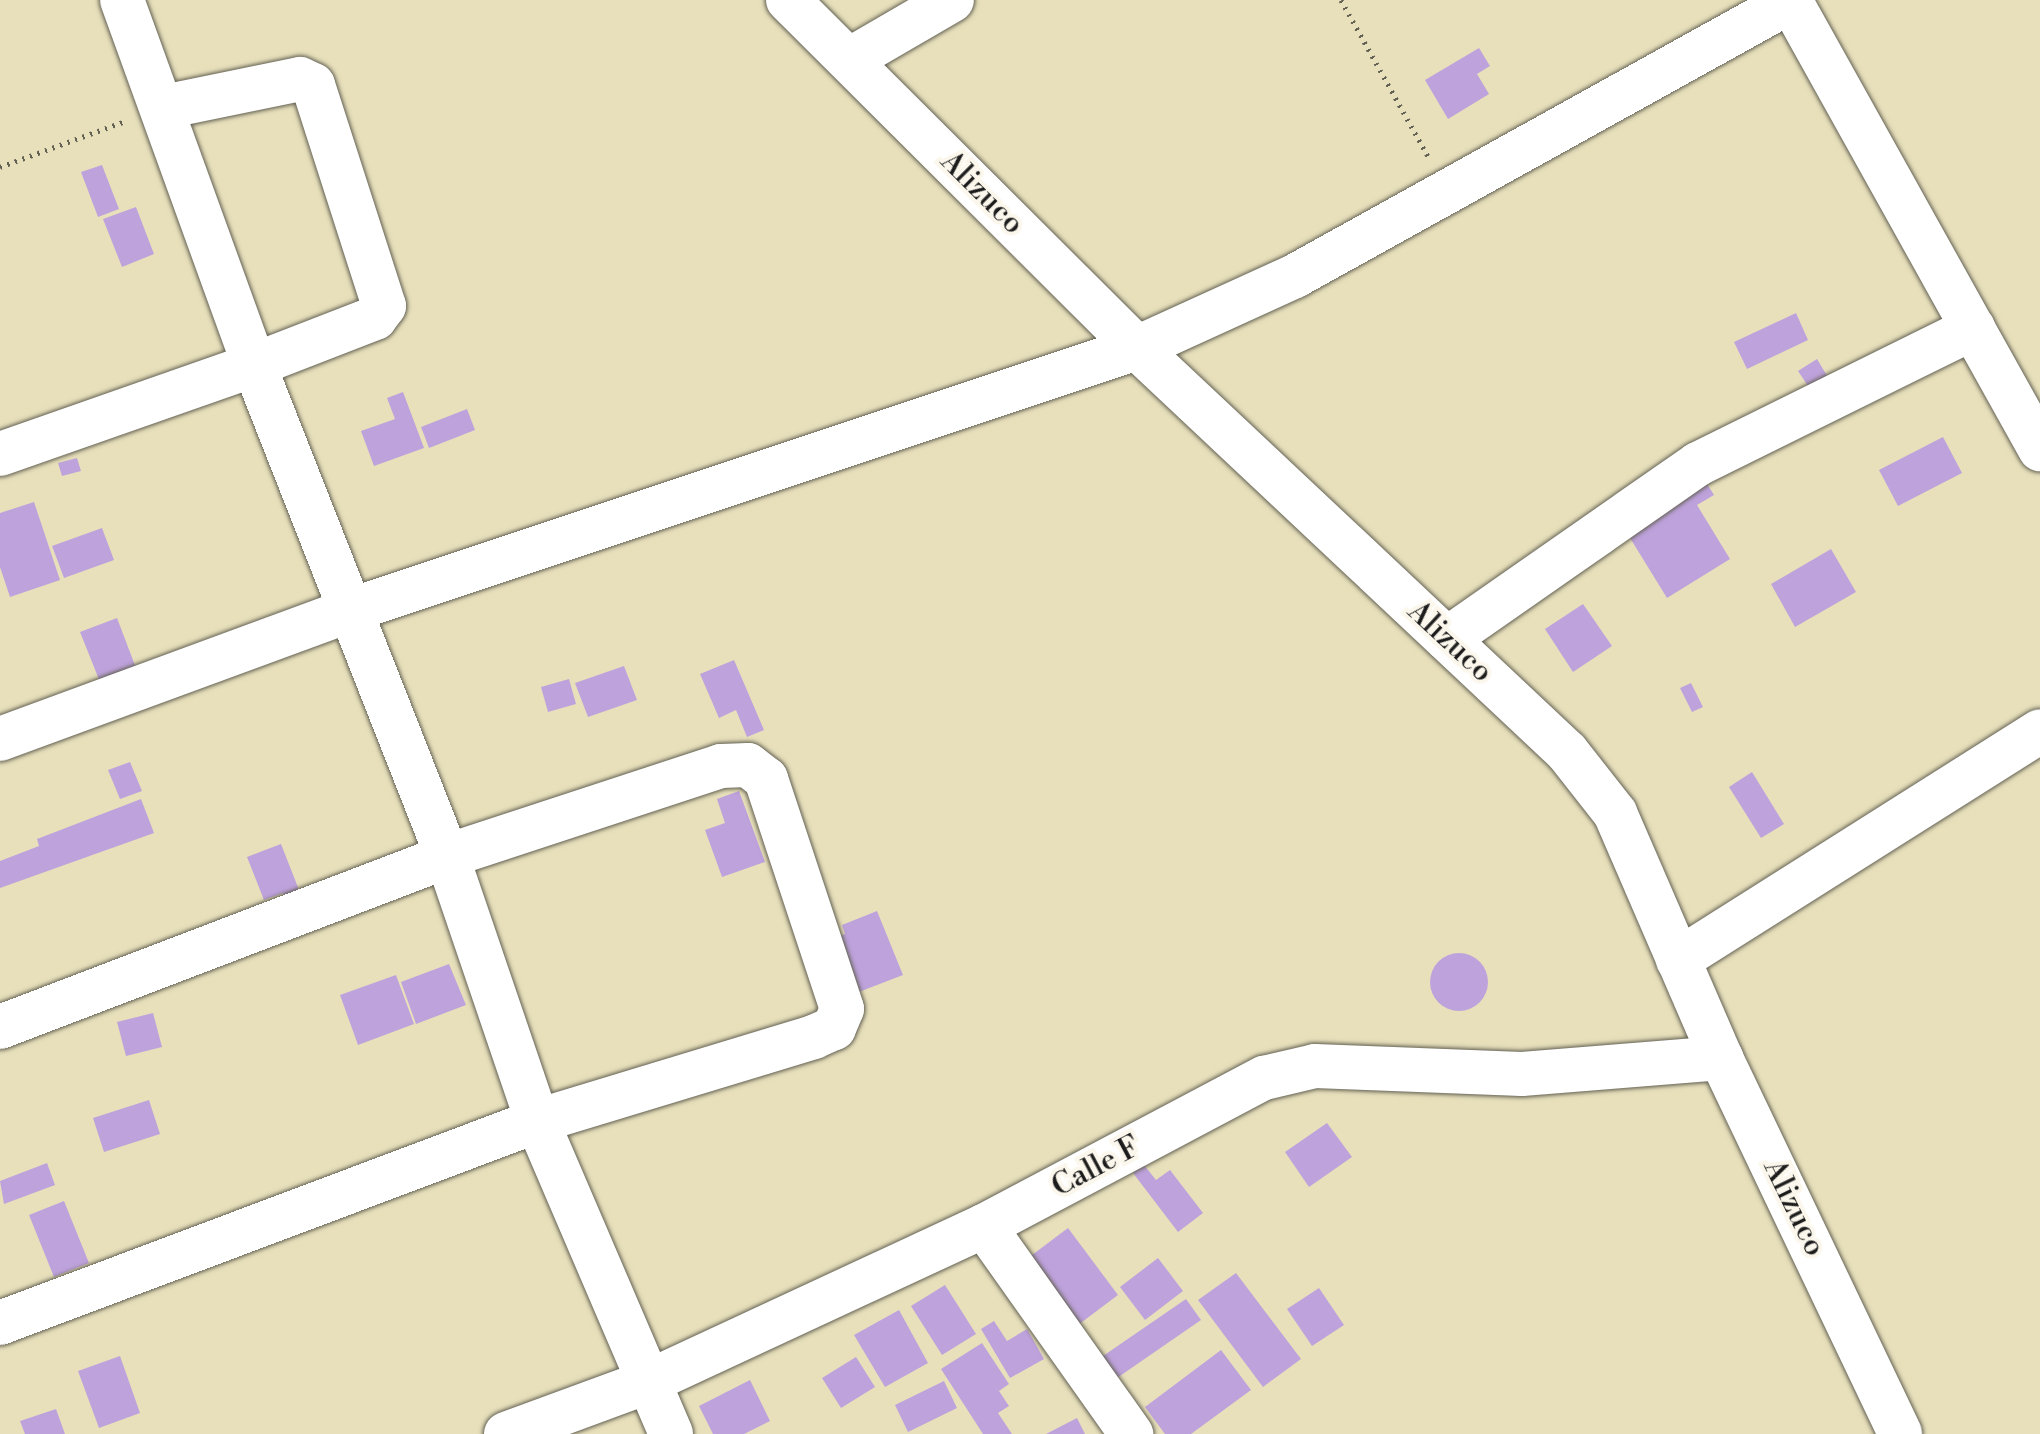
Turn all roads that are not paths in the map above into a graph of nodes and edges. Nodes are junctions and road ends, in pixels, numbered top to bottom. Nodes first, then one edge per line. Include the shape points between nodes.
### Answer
1 (122, 0) edge
2 (788, 0) edge
3 (952, 0) edge
4 (1792, 1) edge
5 (849, 60) junction
6 (164, 107) junction
7 (1973, 328) junction
8 (1137, 348) junction
9 (254, 365) junction
10 (2040, 449) edge
11 (0, 454) edge
12 (351, 610) junction
13 (1447, 639) junction
14 (2040, 731) edge
15 (0, 739) edge
16 (447, 856) junction
17 (1678, 960) junction
18 (0, 1027) edge
19 (1721, 1058) junction
20 (537, 1121) junction
21 (984, 1226) junction
22 (0, 1323) edge
23 (650, 1381) junction
24 (506, 1434) edge
25 (671, 1434) edge
26 (1131, 1434) edge
27 (1900, 1434) edge

1 - 6 street
2 - 5 street, Alizuco
3 - 5 street
4 - 7 street
4 - 8 street via 1295,276
5 - 8 street, Alizuco
6 - 9 street
6 - 9 street via 300,79 320,96 384,306 375,318
7 - 10 street
7 - 13 street via 1698,464
8 - 12 street
8 - 13 street, Alizuco
9 - 11 street
9 - 12 street
12 - 15 street
12 - 16 street
13 - 17 street, Alizuco via 1567,752 1615,813
14 - 17 street
16 - 18 street
16 - 20 street
16 - 20 street via 721,766 748,765 766,779 842,1009 834,1028
17 - 19 street, Alizuco
19 - 21 street, Calle F via 1522,1074 1315,1066 1264,1078
19 - 27 street, Alizuco
20 - 22 street
20 - 23 street
21 - 23 street, Calle F
21 - 26 street
23 - 24 street, Calle F
23 - 25 street

